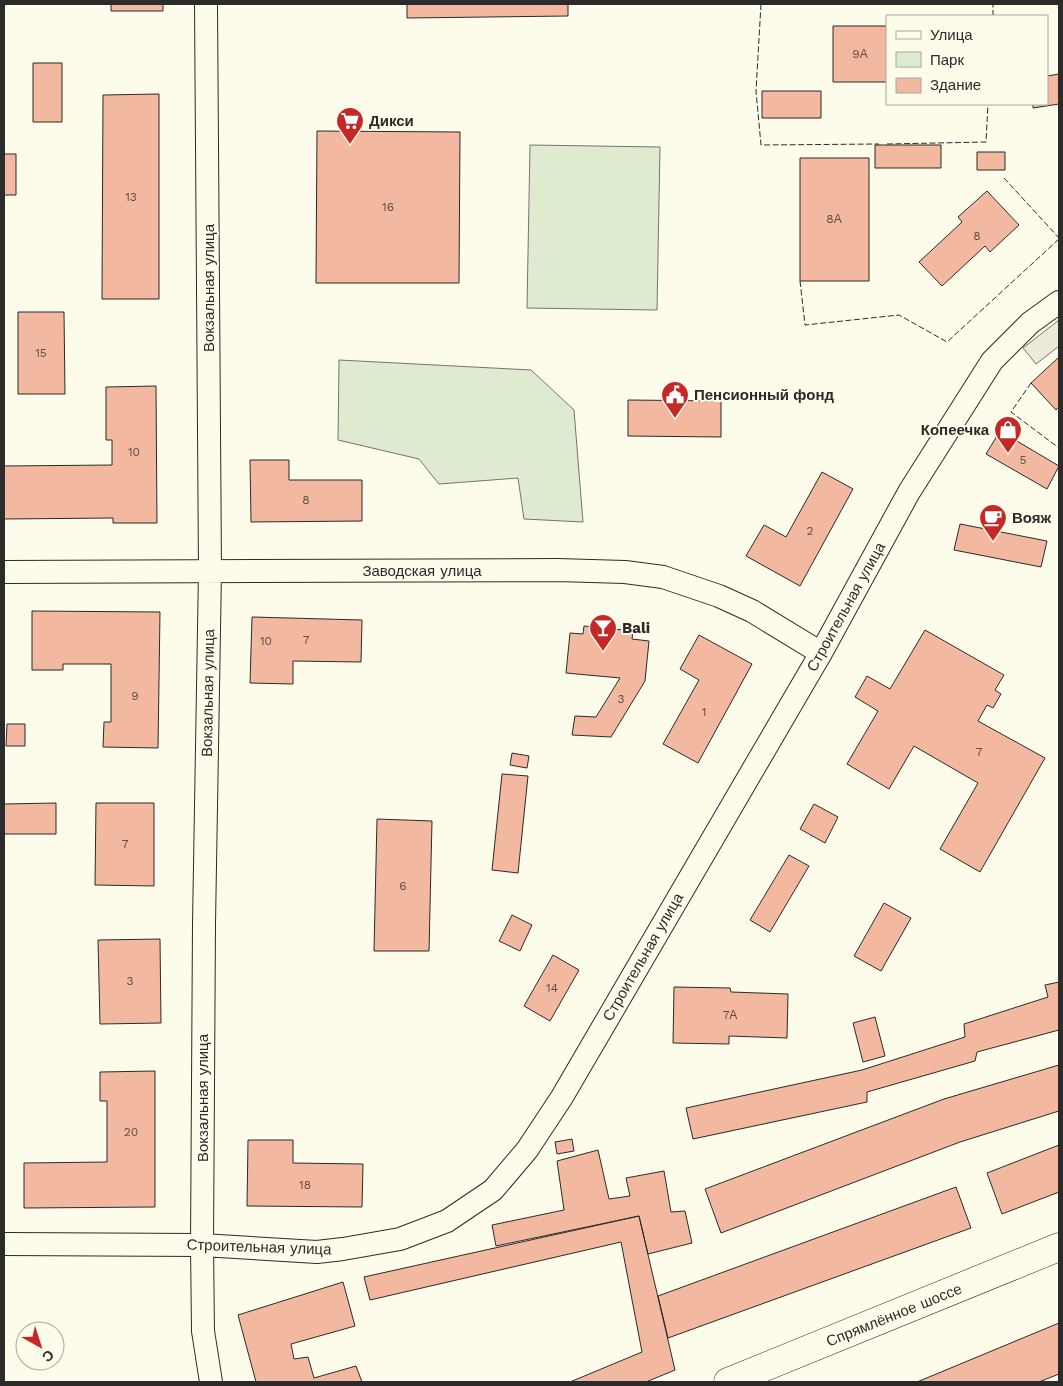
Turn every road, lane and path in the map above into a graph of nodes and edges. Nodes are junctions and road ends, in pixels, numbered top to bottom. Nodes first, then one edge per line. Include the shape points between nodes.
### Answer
1 (206, 4) edge
2 (1059, 302) edge
3 (210, 571) junction
4 (4, 572) edge
5 (821, 654) junction
6 (4, 1244) edge
7 (202, 1245) junction
8 (1059, 1247) edge
9 (211, 1382) edge
10 (728, 1382) edge

1 - 3 street, Вокзальная улица
2 - 5 street, Строительная улица via 1030,323 992,361 909,492
3 - 4 street, Заводская улица
3 - 5 street, Заводская улица via 625,572 672,580 728,600 752,611
3 - 7 street, Вокзальная улица
5 - 7 street, Строительная улица via 562,1097 527,1150 493,1190 447,1221 400,1239 317,1252
6 - 7 street, Строительная улица
7 - 9 street, Вокзальная улица via 203,1331
8 - 10 main road, Спрямлённое шоссе

